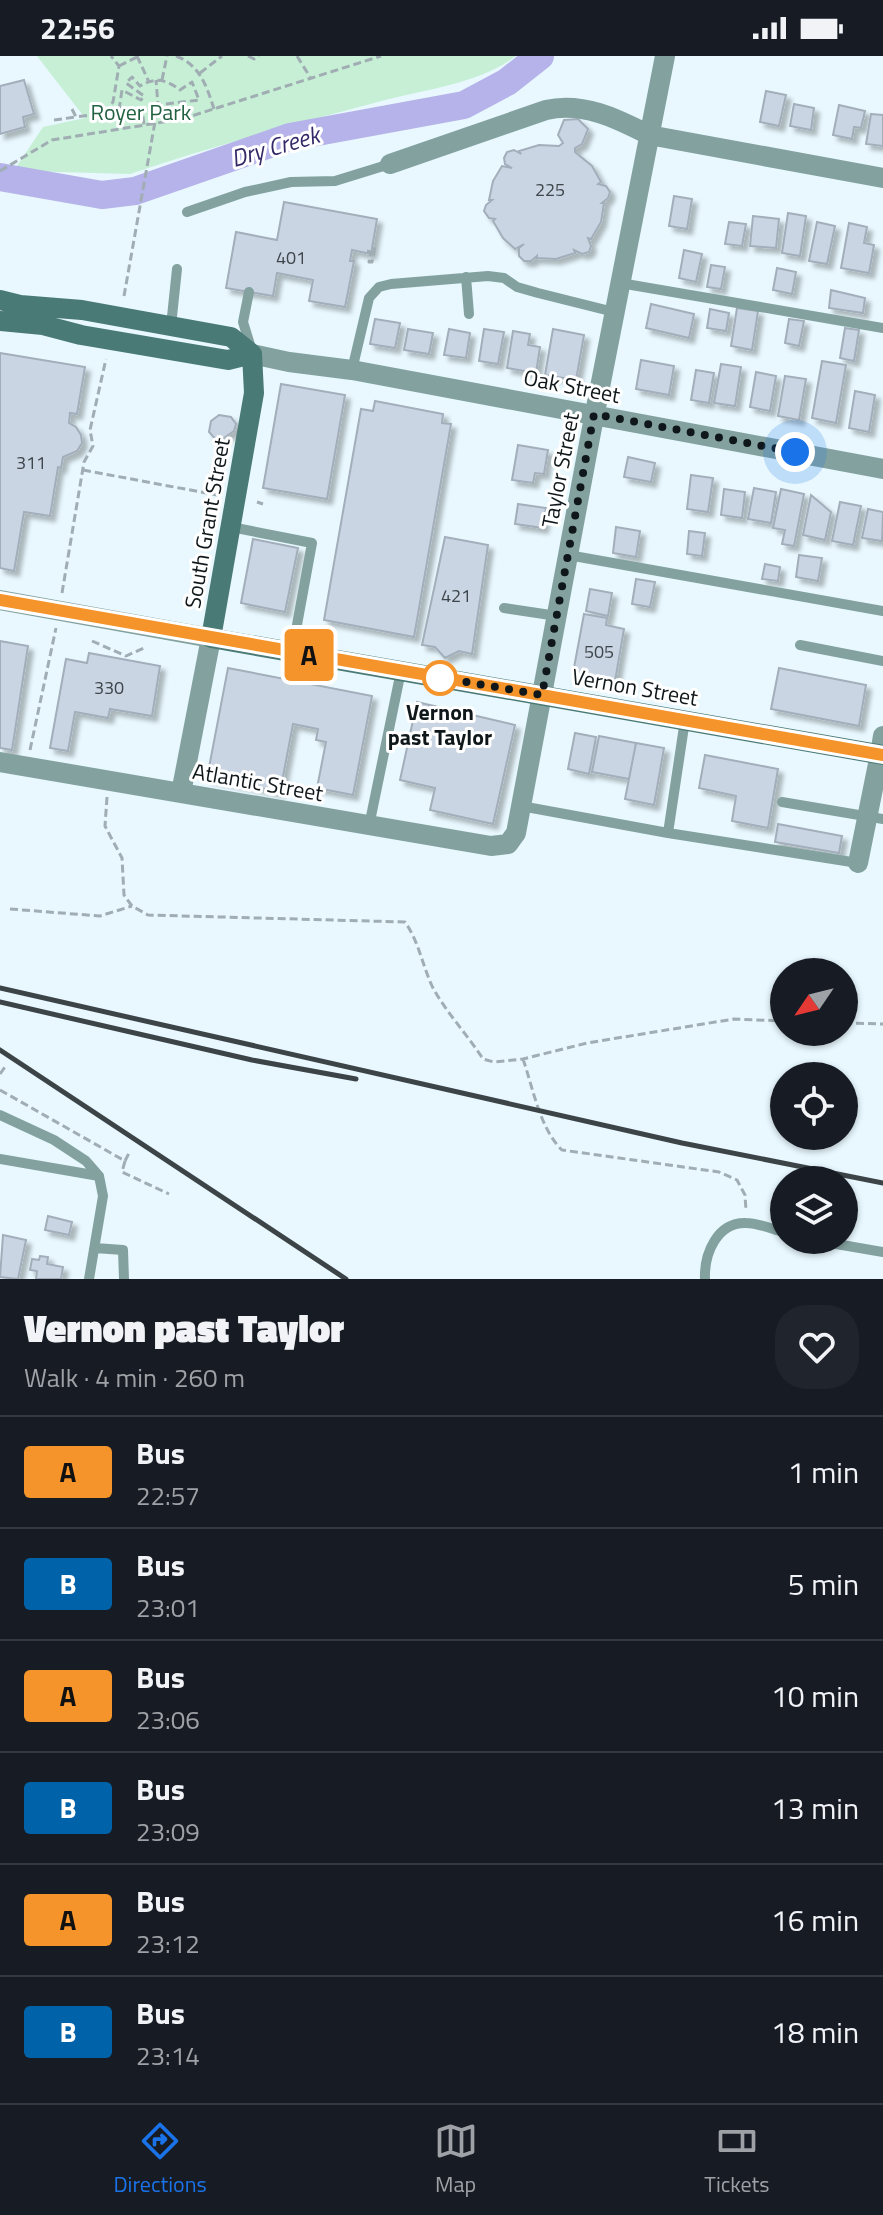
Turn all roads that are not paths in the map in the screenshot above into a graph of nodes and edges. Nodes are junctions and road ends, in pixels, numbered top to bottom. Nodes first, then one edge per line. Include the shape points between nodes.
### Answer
1 (665, 56) edge
2 (649, 135) junction
3 (390, 164) joint
4 (883, 178) edge
5 (187, 212) dead end
6 (177, 269) dead end
7 (466, 277) junction
8 (620, 283) junction
9 (249, 292) dead end
10 (0, 300) edge
11 (614, 312) junction
12 (469, 314) dead end
13 (0, 321) edge
14 (171, 326) junction
15 (883, 328) edge
16 (252, 354) junction
17 (352, 370) junction
18 (594, 414) junction
19 (883, 469) edge
20 (231, 527) junction
21 (568, 555) junction
22 (0, 600) edge
23 (504, 608) dead end
24 (883, 611) edge
25 (557, 616) junction
26 (211, 638) junction
27 (800, 645) dead end
28 (292, 652) junction
29 (883, 661) edge
30 (401, 671) junction
31 (542, 695) junction
32 (685, 720) junction
33 (882, 748) edge
34 (0, 762) edge
35 (181, 793) junction
36 (782, 802) dead end
37 (521, 806) junction
38 (875, 818) edge
39 (369, 826) junction
40 (668, 833) junction
41 (508, 844) joint
42 (858, 863) joint
43 (0, 1115) edge
44 (0, 1159) edge
45 (99, 1176) junction
46 (770, 1228) edge
47 (95, 1248) junction
48 (858, 1248) edge
49 (883, 1252) edge
50 (89, 1279) edge
51 (124, 1279) edge
52 (705, 1279) edge

1 - 2 street, Taylor Street
2 - 3 street via 622,121 559,106
2 - 4 street
2 - 8 street, Taylor Street
3 - 5 lane via 335,181 291,182 245,192
6 - 14 lane
7 - 11 lane via 504,278 517,287
7 - 12 lane
7 - 17 lane via 379,287 369,298
8 - 11 street, Taylor Street
8 - 15 lane
9 - 16 lane via 243,322
10 - 14 main road, Oak Street
11 - 18 street, Taylor Street
13 - 16 main road, Oak Street via 228,360
14 - 16 main road, Oak Street via 231,337
16 - 17 street, Oak Street
16 - 20 main road, South Grant Street via 254,393
17 - 18 street, Oak Street
18 - 19 street, Oak Street
18 - 21 street, Taylor Street
20 - 26 main road, South Grant Street
20 - 28 lane via 312,543
21 - 24 lane
21 - 25 street, Taylor Street
22 - 26 street, Vernon Street
23 - 25 lane
25 - 31 street, Taylor Street
26 - 28 main road, Vernon Street
26 - 35 street, South Grant Street
27 - 29 lane
28 - 30 main road, Vernon Street
30 - 31 main road, Vernon Street
30 - 39 lane
31 - 32 main road, Vernon Street
31 - 37 street, Taylor Street
32 - 33 main road, Vernon Street
32 - 40 lane
33 - 38 street
34 - 35 street, Atlantic Street
35 - 39 street, Atlantic Street
36 - 38 lane
37 - 40 lane
37 - 41 street, Taylor Street via 516,833
38 - 42 street
39 - 41 street, Atlantic Street via 491,846
40 - 42 lane
43 - 45 lane via 54,1140
44 - 45 lane
45 - 47 lane via 103,1196
46 - 52 lane via 746,1222 728,1226 714,1241
47 - 50 lane
47 - 51 lane via 123,1250
48 - 49 lane

